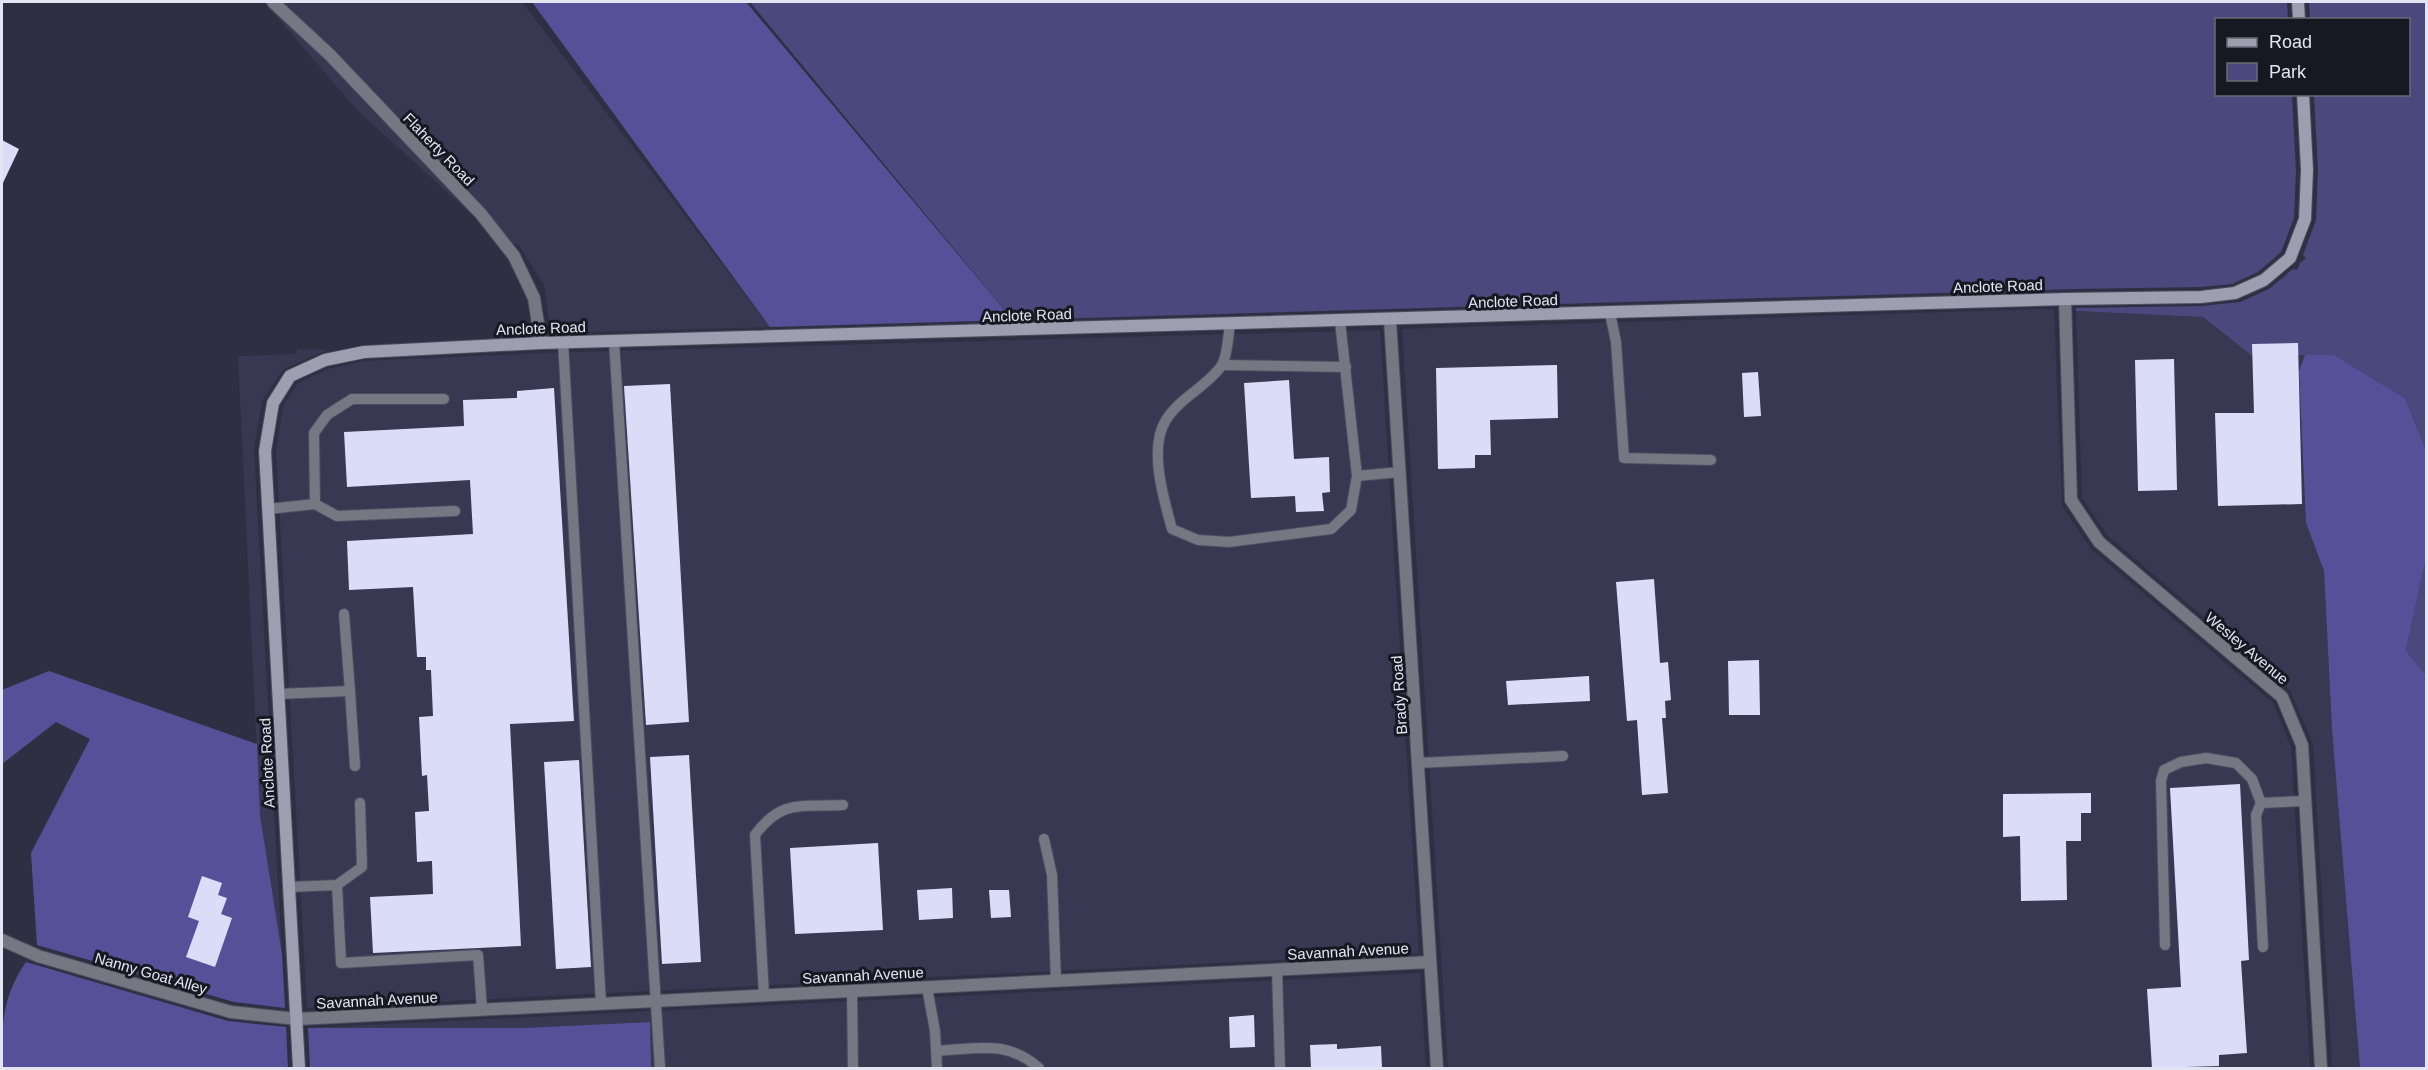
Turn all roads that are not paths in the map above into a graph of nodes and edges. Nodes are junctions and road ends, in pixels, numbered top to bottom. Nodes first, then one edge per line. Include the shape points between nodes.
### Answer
1 (273, 2) edge
2 (2298, 2) edge
3 (2299, 18) edge
4 (2303, 96) edge
5 (2065, 299) junction
6 (1610, 313) junction
7 (1390, 320) junction
8 (1340, 321) junction
9 (1230, 324) junction
10 (614, 341) junction
11 (562, 342) junction
12 (541, 343) junction
13 (1222, 364) junction
14 (1346, 368) junction
15 (444, 399) dead end
16 (1711, 460) dead end
17 (1400, 472) junction
18 (1358, 476) junction
19 (315, 504) junction
20 (268, 508) junction
21 (455, 511) dead end
22 (344, 614) dead end
23 (350, 691) junction
24 (278, 694) junction
25 (1563, 756) dead end
26 (1418, 763) junction
27 (355, 766) dead end
28 (2305, 801) junction
29 (360, 803) dead end
30 (2261, 803) junction
31 (843, 805) dead end
32 (1044, 840) dead end
33 (337, 885) junction
34 (289, 887) junction
35 (2, 940) edge
36 (2165, 945) dead end
37 (2263, 947) dead end
38 (1430, 962) junction
39 (1277, 970) junction
40 (1056, 981) junction
41 (927, 987) junction
42 (852, 991) junction
43 (764, 995) junction
44 (655, 1001) junction
45 (601, 1004) junction
46 (482, 1010) junction
47 (297, 1019) junction
48 (936, 1051) junction
49 (299, 1068) edge
50 (660, 1068) edge
51 (853, 1068) edge
52 (937, 1068) edge
53 (1039, 1068) edge
54 (1280, 1068) edge
55 (1437, 1068) edge
56 (2321, 1068) edge

1 - 12 street, Flaherty Road via 330,55 481,214 514,256 534,298
2 - 3 street
4 - 5 street, Anclote Road via 2305,219 2290,258 2265,280 2235,293 2201,297
5 - 6 street, Anclote Road
5 - 28 street, Wesley Avenue via 2071,500 2099,543 2282,697 2302,745
6 - 7 street, Anclote Road
6 - 16 lane via 1616,342 1624,458
7 - 8 street, Anclote Road
7 - 17 street, Brady Road
8 - 9 street, Anclote Road
8 - 14 lane
9 - 10 street, Anclote Road
9 - 13 lane
10 - 11 street, Anclote Road
10 - 44 lane
11 - 12 street, Anclote Road
11 - 45 lane
12 - 20 street, Anclote Road via 364,352 325,360 290,376 273,403 265,451
13 - 14 lane
13 - 18 lane via 1165,421 1158,445 1161,488 1172,529 1198,540 1229,542 1331,529 1351,510
14 - 18 lane
15 - 19 lane via 352,399 327,415 314,433
17 - 18 lane
17 - 26 street, Brady Road
19 - 20 lane
19 - 21 lane via 337,516
20 - 24 street, Anclote Road
22 - 23 lane
23 - 24 lane
23 - 27 lane
24 - 34 street, Anclote Road
25 - 26 lane
26 - 38 street, Brady Road
28 - 30 lane
28 - 56 street, Wesley Avenue
29 - 33 lane via 362,867
30 - 36 lane via 2252,779 2236,763 2206,758 2181,762 2164,770 2161,781
30 - 37 lane via 2256,829
31 - 43 lane via 784,808 767,819 755,835
32 - 40 lane via 1052,875
33 - 34 lane
33 - 46 lane via 341,963 478,955
34 - 47 street, Anclote Road
35 - 47 street, Nanny Goat Alley via 38,956 231,1011
38 - 39 street, Savannah Avenue
38 - 55 street, Brady Road
39 - 40 street, Savannah Avenue
39 - 54 lane
40 - 41 street, Savannah Avenue
41 - 42 street, Savannah Avenue
41 - 48 lane
42 - 43 street, Savannah Avenue
42 - 51 lane
43 - 44 street, Savannah Avenue
44 - 45 street, Savannah Avenue
44 - 50 lane
45 - 46 street, Savannah Avenue
46 - 47 street, Savannah Avenue
47 - 49 street, Anclote Road
48 - 52 lane
48 - 53 lane via 1000,1048 1014,1051

